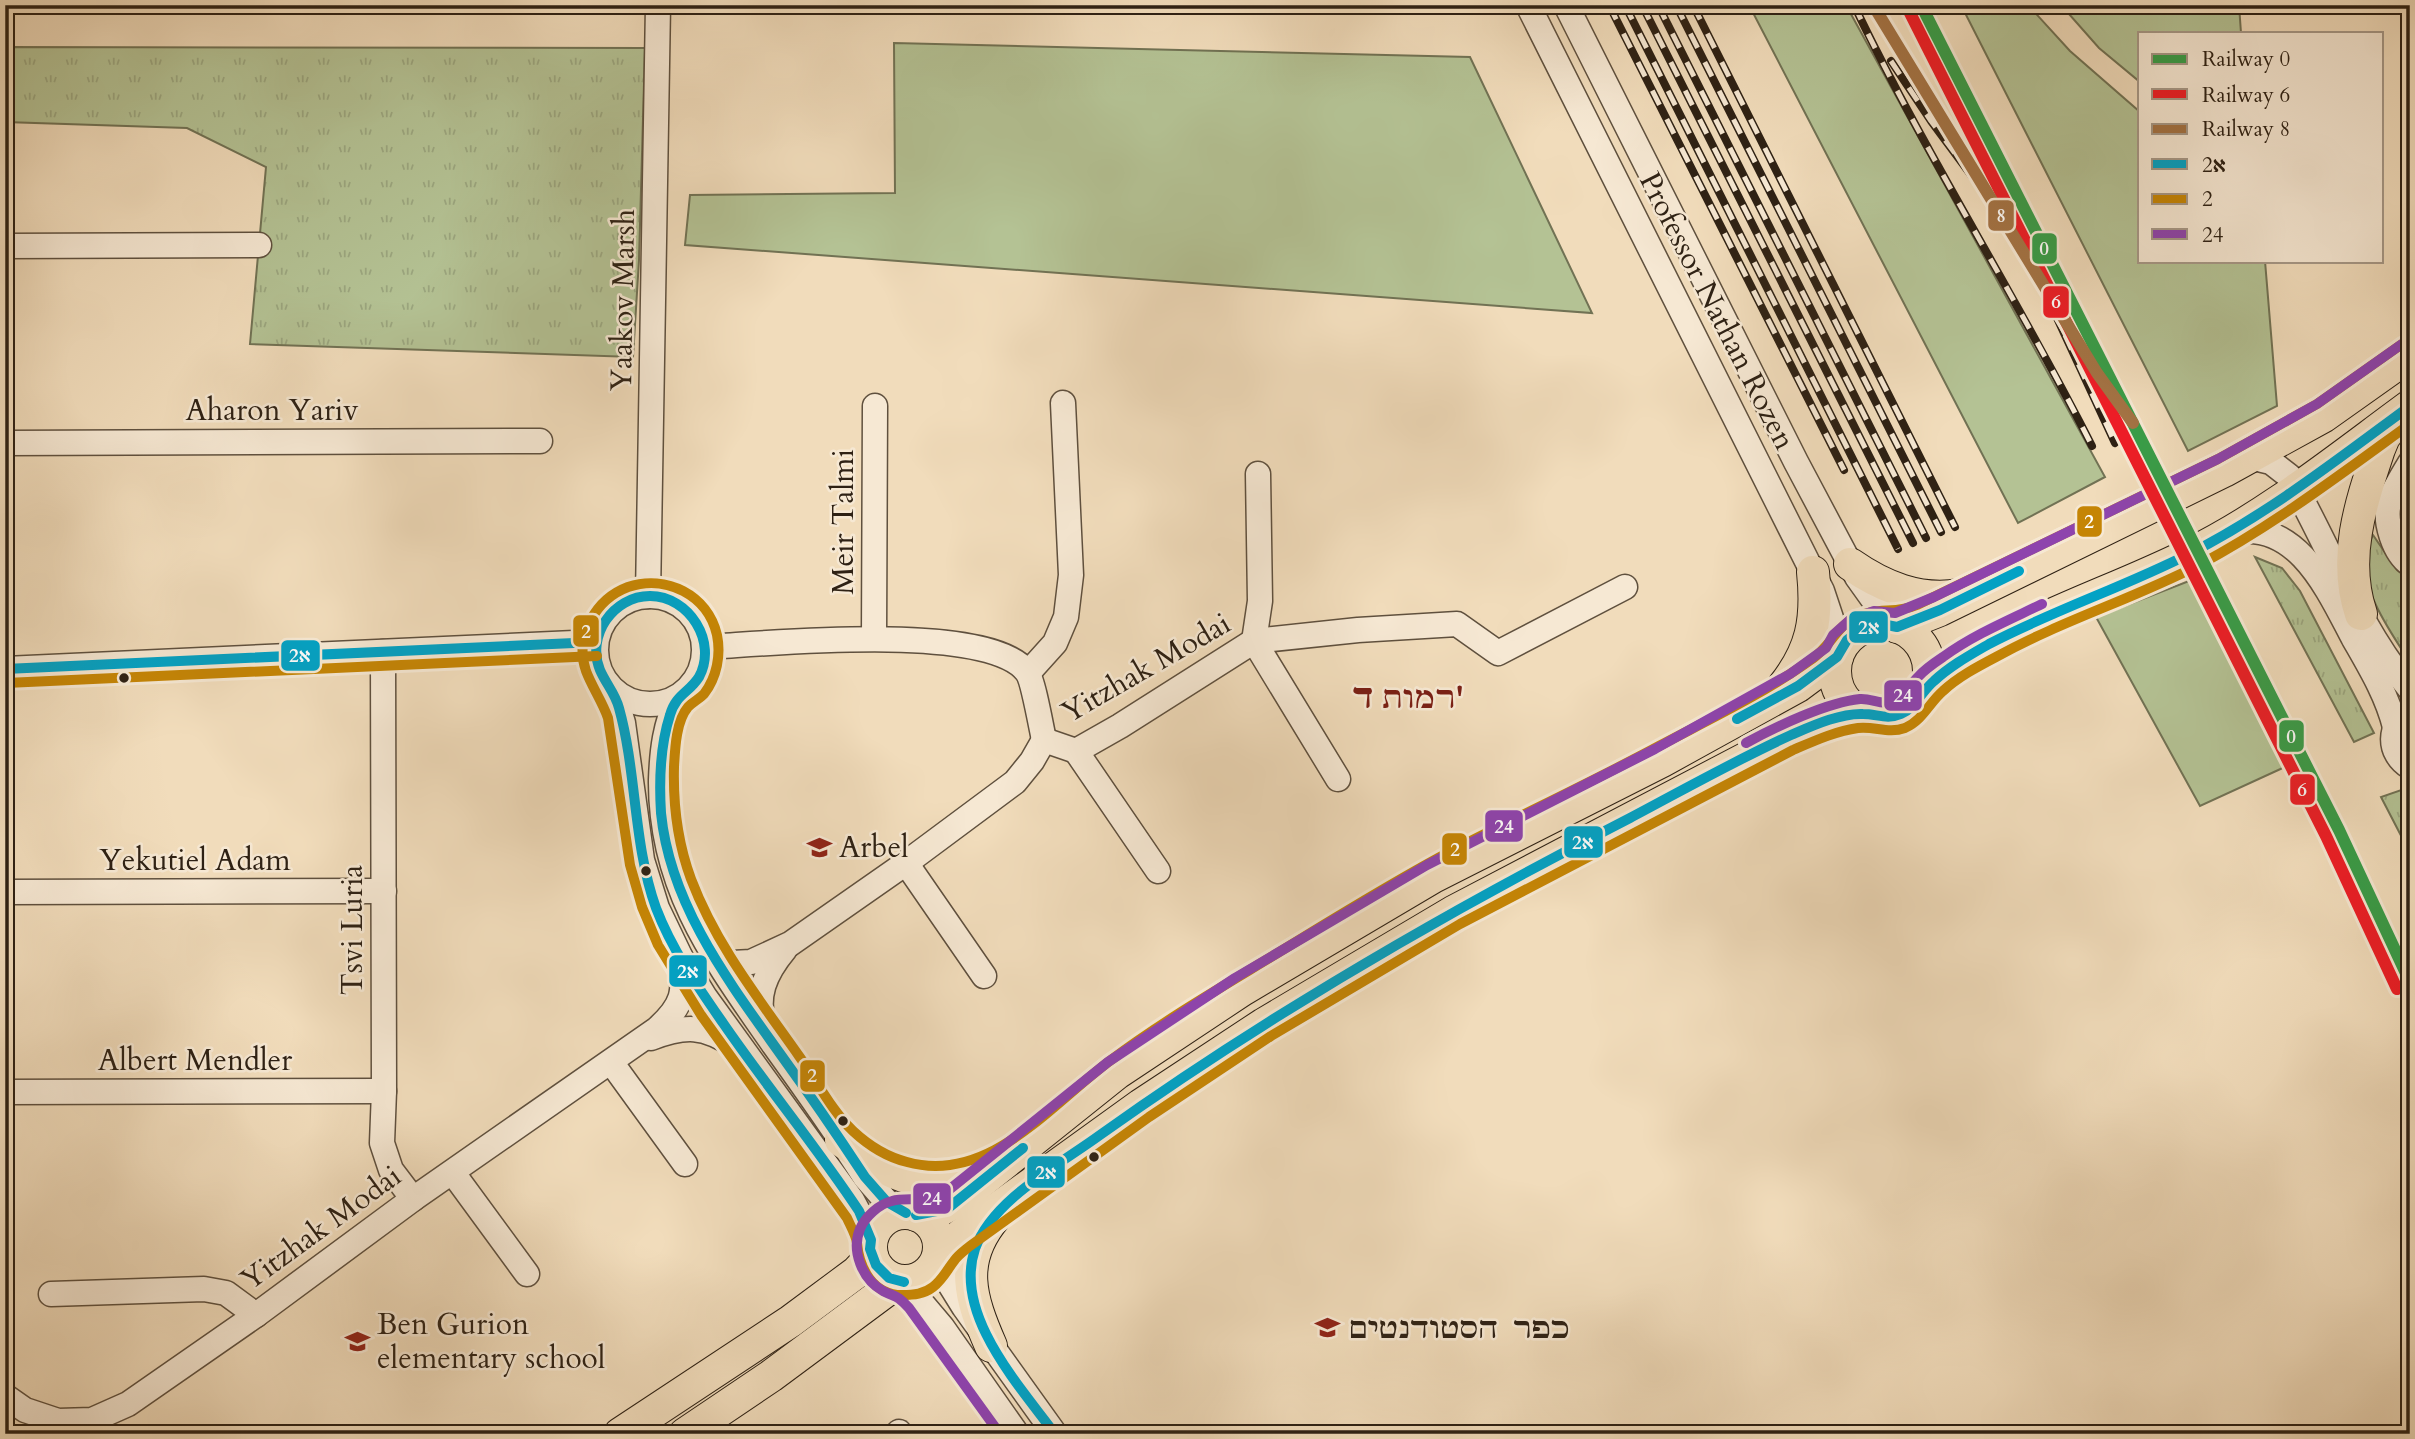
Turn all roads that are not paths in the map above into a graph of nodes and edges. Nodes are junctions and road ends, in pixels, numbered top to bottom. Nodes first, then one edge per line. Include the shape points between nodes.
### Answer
1 (658, 5) edge
2 (1528, 5) edge
3 (1566, 5) edge
4 (259, 245) dead end
5 (5, 246) edge
6 (2410, 355) edge
7 (1063, 403) dead end
8 (875, 406) dead end
9 (2408, 407) edge
10 (540, 441) dead end
11 (5, 443) edge
12 (2250, 457) junction
13 (2410, 463) edge
14 (1258, 474) dead end
15 (2296, 489) junction
16 (2224, 535) junction
17 (1850, 564) junction
18 (2410, 564) edge
19 (1813, 572) junction
20 (1625, 587) dead end
21 (1978, 592) junction
22 (648, 596) junction
23 (2361, 614) junction
24 (1895, 626) junction
25 (874, 638) junction
26 (1254, 641) junction
27 (596, 642) junction
28 (705, 647) junction
29 (383, 652) junction
30 (1839, 652) junction
31 (5, 669) edge
32 (1028, 673) junction
33 (1927, 687) junction
34 (2410, 689) edge
35 (613, 690) junction
36 (678, 697) junction
37 (1768, 702) junction
38 (1862, 713) junction
39 (2402, 719) edge
40 (1044, 740) junction
41 (1076, 751) junction
42 (2410, 767) edge
43 (1338, 779) dead end
44 (906, 863) junction
45 (1158, 871) dead end
46 (384, 891) junction
47 (5, 892) edge
48 (790, 944) junction
49 (681, 958) junction
50 (715, 958) junction
51 (984, 976) dead end
52 (768, 1035) junction
53 (640, 1042) junction
54 (747, 1056) junction
55 (611, 1062) junction
56 (384, 1091) junction
57 (5, 1092) edge
58 (841, 1140) junction
59 (1006, 1161) junction
60 (685, 1164) dead end
61 (453, 1173) junction
62 (413, 1199) junction
63 (1013, 1199) junction
64 (911, 1214) junction
65 (872, 1248) junction
66 (937, 1260) junction
67 (527, 1275) dead end
68 (901, 1281) junction
69 (51, 1294) dead end
70 (256, 1315) junction
71 (992, 1346) junction
72 (5, 1396) edge
73 (620, 1434) edge
74 (685, 1434) edge
75 (1017, 1434) edge
76 (1055, 1434) edge

1 - 22 street, Yaakov Marsh
2 - 19 street, Professor Nathan Rozen
3 - 17 street, Professor Nathan Rozen
4 - 5 street
6 - 12 main road via 2324,416
7 - 32 street via 1071,575 1066,617 1055,643
8 - 25 street, Meir Talmi
9 - 15 main road
9 - 23 main road via 2384,437 2354,536 2353,583
10 - 11 street, Aharon Yariv
12 - 15 street via 2279,467
12 - 21 main road
13 - 18 street via 2388,505 2392,541
14 - 26 street via 1260,601
15 - 16 main road
15 - 23 street
16 - 33 main road via 2003,638
16 - 39 street via 2249,529 2264,532 2303,556 2319,574 2390,707
17 - 21 main road via 1888,587 1909,593 1931,597
17 - 24 street, Professor Nathan Rozen
19 - 30 street, Professor Nathan Rozen via 1830,609
19 - 37 main road via 1811,638 1798,668
20 - 26 street, Yitzhak Modai via 1498,653 1457,624
21 - 24 main road
22 - 27 street via 633,598 608,615
22 - 28 street via 681,605 693,616
23 - 34 street
24 - 30 main road via 1863,628
24 - 33 main road via 1913,636 1925,652
25 - 28 street
25 - 32 street via 943,642 992,652
26 - 41 street, Yitzhak Modai
26 - 43 street
27 - 29 street
27 - 35 street via 602,676
28 - 36 street via 699,676
29 - 31 street
29 - 46 street, Tsvi Luria
30 - 37 main road via 1798,686
30 - 38 main road via 1835,673 1840,693
32 - 40 street
33 - 38 main road via 1919,701 1900,715 1877,718
35 - 36 street via 644,704 662,704
35 - 49 street via 623,723 642,860 657,908
36 - 50 street via 662,747 664,834 676,879
37 - 59 main road via 1433,877 1242,990 1117,1073
38 - 63 main road via 1787,737 1453,912 1264,1024 1140,1105
39 - 42 street via 2393,747
40 - 41 street, Yitzhak Modai
40 - 44 street, Yitzhak Modai via 1014,782
41 - 45 street
44 - 48 street, Yitzhak Modai
44 - 51 street
46 - 47 street, Yekutiel Adam
46 - 56 street, Tsvi Luria
48 - 50 street, Yitzhak Modai via 751,962
48 - 52 street, Yitzhak Modai via 763,982 760,1008
49 - 53 street, Yitzhak Modai via 684,985 679,1005
49 - 54 street
50 - 52 street
52 - 58 street
53 - 54 street, Yitzhak Modai via 669,1031 696,1028 721,1037
53 - 55 street, Yitzhak Modai
54 - 65 street via 852,1200
55 - 60 street
55 - 61 street, Yitzhak Modai
56 - 57 street, Albert Mendler
56 - 62 street, Tsvi Luria via 382,1143 391,1170
58 - 59 main road via 900,1175 929,1181 946,1183 973,1177
58 - 64 street via 880,1195
59 - 64 main road via 947,1209
61 - 62 street, Yitzhak Modai
61 - 67 street
62 - 70 street, Yitzhak Modai
63 - 66 main road via 961,1235
63 - 71 main road via 982,1235 971,1268 975,1306
64 - 65 main road via 887,1218 874,1232
64 - 66 main road via 933,1228 938,1238
65 - 68 main road via 882,1273
65 - 73 main road via 857,1272 791,1321
66 - 68 main road via 923,1277
66 - 71 street via 945,1280
68 - 74 main road
68 - 75 street via 942,1327
69 - 70 street via 204,1289 226,1293
70 - 72 street, Yitzhak Modai via 128,1404 92,1420 58,1421 25,1410
71 - 76 street

